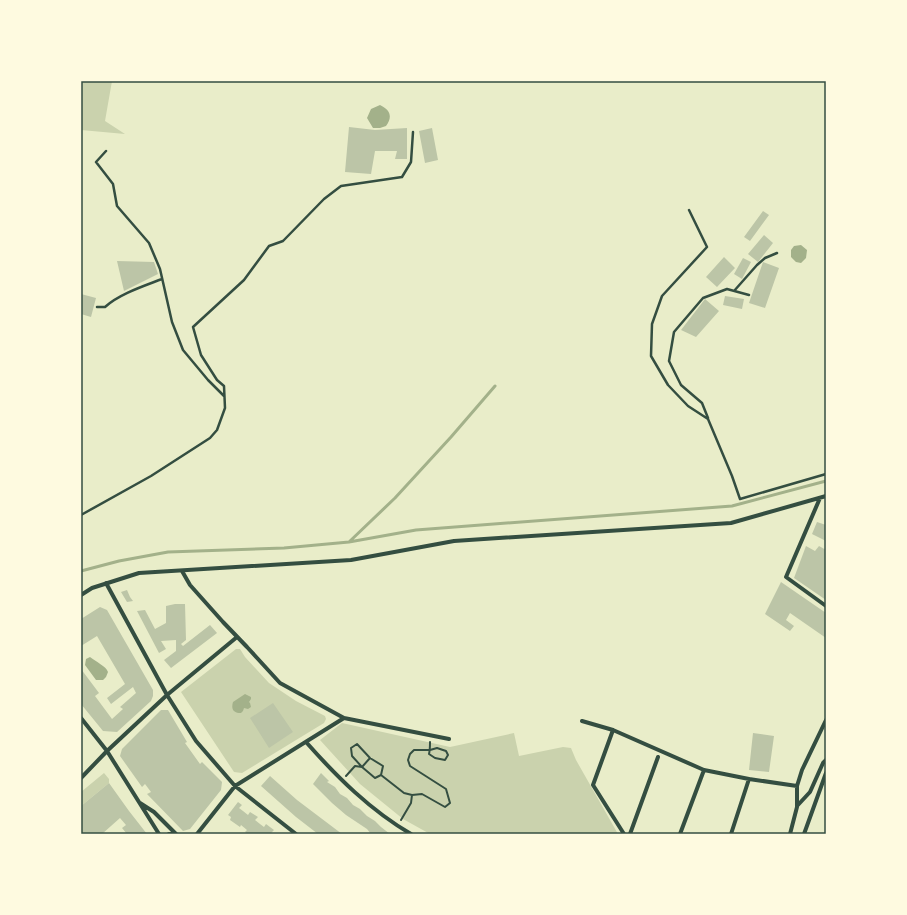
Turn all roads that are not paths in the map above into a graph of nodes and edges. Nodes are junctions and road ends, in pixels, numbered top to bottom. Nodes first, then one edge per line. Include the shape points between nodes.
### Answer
1 (413, 132) dead end
2 (106, 150) dead end
3 (689, 210) dead end
4 (777, 253) dead end
5 (162, 278) junction
6 (734, 291) junction
7 (749, 295) dead end
8 (97, 307) dead end
9 (225, 396) junction
10 (708, 419) junction
11 (826, 474) edge
12 (826, 496) edge
13 (820, 498) junction
14 (81, 515) edge
15 (182, 571) junction
16 (106, 583) junction
17 (81, 595) edge
18 (826, 606) edge
19 (237, 637) junction
20 (167, 695) junction
21 (81, 718) edge
22 (344, 718) junction
23 (582, 720) dead end
24 (826, 720) edge
25 (612, 730) junction
26 (449, 739) dead end
27 (306, 742) junction
28 (107, 751) junction
29 (658, 757) dead end
30 (826, 760) edge
31 (704, 770) junction
32 (826, 773) edge
33 (81, 778) edge
34 (749, 779) junction
35 (235, 786) junction
36 (797, 786) junction
37 (137, 801) junction
38 (797, 806) junction
39 (176, 833) edge
40 (159, 834) edge
41 (169, 834) edge
42 (197, 834) edge
43 (296, 834) edge
44 (411, 834) edge
45 (624, 834) edge
46 (630, 834) edge
47 (680, 834) edge
48 (731, 834) edge
49 (790, 834) edge
50 (804, 834) edge

1 - 9 lane via 411,162 402,177 341,186 324,199 283,241 270,246 244,280 193,327 201,355 217,380 224,386
2 - 5 lane via 96,162 113,184 117,206 149,243
3 - 10 lane via 708,247 662,296 652,324 651,356 668,386 688,406
4 - 6 lane via 757,265
5 - 8 lane via 135,289 105,307
5 - 9 lane via 172,322 183,350
6 - 7 lane
6 - 10 lane via 727,289 703,298 674,332 669,361 681,385 702,403
9 - 14 lane via 225,408 217,430 210,438 151,476
10 - 11 lane via 740,500
12 - 13 street
13 - 15 street via 731,524 454,541 351,560
13 - 18 street via 786,577
15 - 16 street via 139,573
15 - 19 street via 190,584
16 - 17 street
16 - 20 street
19 - 20 street
19 - 22 street via 280,683
20 - 28 street
20 - 35 street via 196,741
21 - 28 street
22 - 26 street
22 - 27 street
23 - 25 street
24 - 36 street
25 - 31 street
25 - 45 street via 593,785
27 - 35 street
27 - 44 street via 360,797
28 - 33 street
28 - 37 street
29 - 46 street
30 - 38 street via 810,792
31 - 34 street
31 - 47 street
32 - 50 street
34 - 36 street
34 - 48 street
35 - 42 street
35 - 43 street
36 - 38 street
37 - 39 street via 154,812
37 - 40 street
38 - 49 street
39 - 41 street

